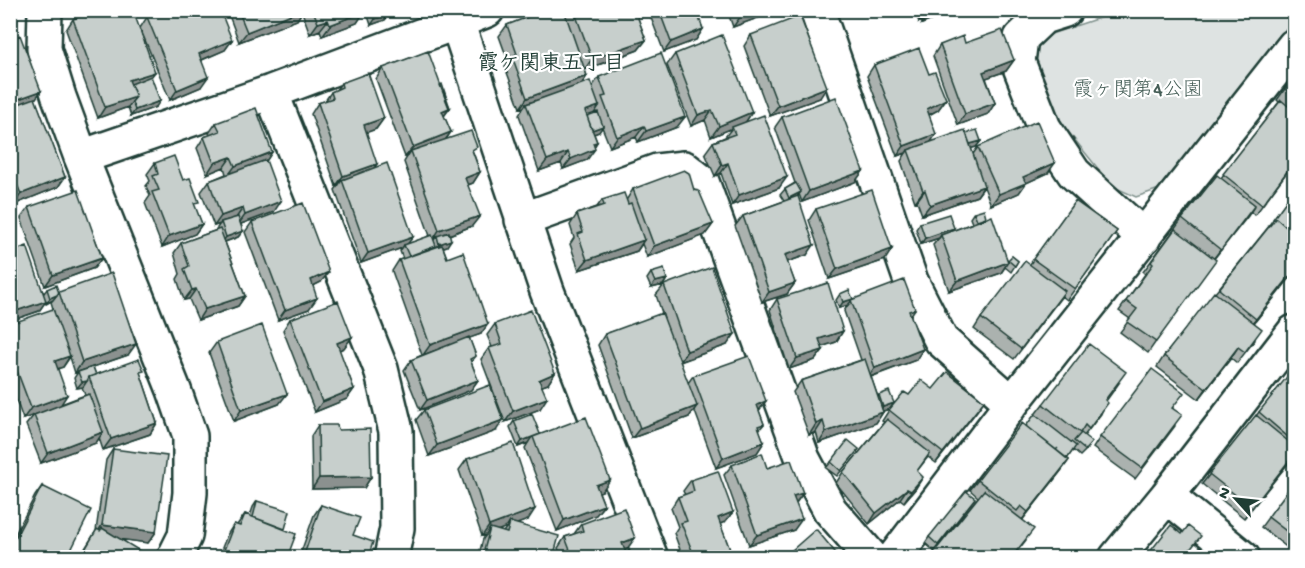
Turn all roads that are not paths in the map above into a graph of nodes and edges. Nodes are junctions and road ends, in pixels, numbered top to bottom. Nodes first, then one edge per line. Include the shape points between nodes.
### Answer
1 (45, 10) edge
2 (487, 10) edge
3 (817, 10) edge
4 (1065, 10) edge
5 (457, 22) junction
6 (1294, 46) edge
7 (271, 92) junction
8 (81, 157) junction
9 (522, 220) junction
10 (1144, 237) junction
11 (1294, 332) edge
12 (1012, 403) junction
13 (1167, 496) junction
14 (174, 558) edge
15 (391, 558) edge
16 (651, 558) edge
17 (872, 558) edge
18 (894, 558) edge
19 (1116, 558) edge
20 (1243, 558) edge

1 - 8 street via 44,49
2 - 5 street
3 - 12 street via 911,280 941,340
4 - 10 street via 1043,17 1021,38 1018,62 1044,128 1074,173
5 - 7 street
5 - 9 street
6 - 10 street
7 - 8 street
7 - 15 street via 381,369 396,430 397,528
8 - 14 street via 190,436 185,536
9 - 16 street
9 - 17 street via 657,171 684,168 702,182 803,459 830,510
10 - 12 street
11 - 13 street
12 - 18 street
13 - 19 street
13 - 20 street

